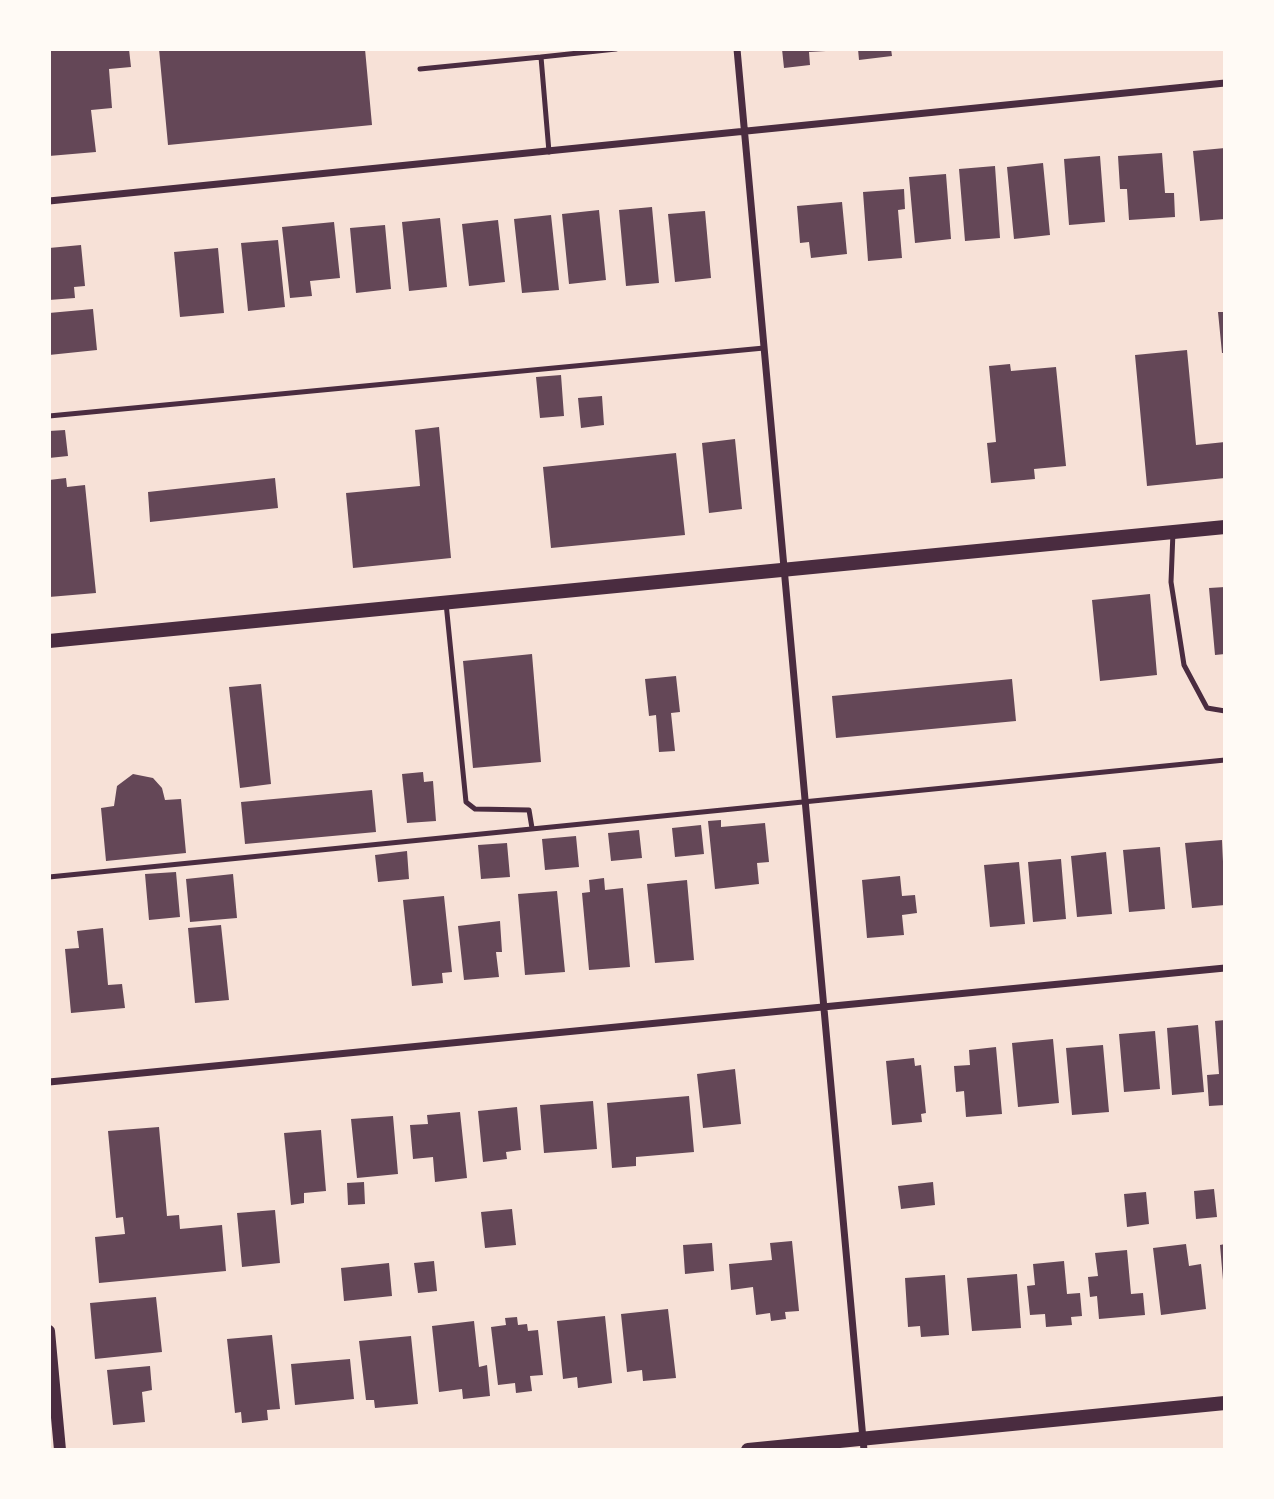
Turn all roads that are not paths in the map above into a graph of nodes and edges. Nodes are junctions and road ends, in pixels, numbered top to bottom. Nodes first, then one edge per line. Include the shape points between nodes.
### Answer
1 (616, 49) edge
2 (737, 49) edge
3 (541, 57) junction
4 (420, 69) dead end
5 (1225, 83) edge
6 (744, 132) junction
7 (549, 152) junction
8 (49, 201) edge
9 (764, 348) junction
10 (49, 416) edge
11 (1225, 527) edge
12 (1173, 532) junction
13 (785, 570) junction
14 (446, 603) junction
15 (49, 641) edge
16 (1225, 712) edge
17 (1225, 760) edge
18 (805, 800) junction
19 (532, 828) junction
20 (49, 877) edge
21 (1225, 968) edge
22 (824, 1007) junction
23 (49, 1082) edge
24 (49, 1331) edge
25 (1225, 1403) edge
26 (863, 1444) edge
27 (61, 1450) edge
28 (748, 1450) edge

1 - 3 lane
2 - 6 street
3 - 4 lane
3 - 7 lane
5 - 6 street
6 - 7 street
6 - 9 street
7 - 8 street
9 - 10 lane
9 - 13 street
11 - 12 main road
12 - 13 main road
12 - 16 lane via 1171,582 1184,666 1207,708
13 - 14 main road
13 - 18 street
14 - 15 main road
14 - 19 lane via 466,802 475,809 529,810
17 - 18 lane
18 - 19 lane
18 - 22 street
19 - 20 lane
21 - 22 street
22 - 23 street
22 - 26 street
24 - 27 street
25 - 26 main road
26 - 28 main road

